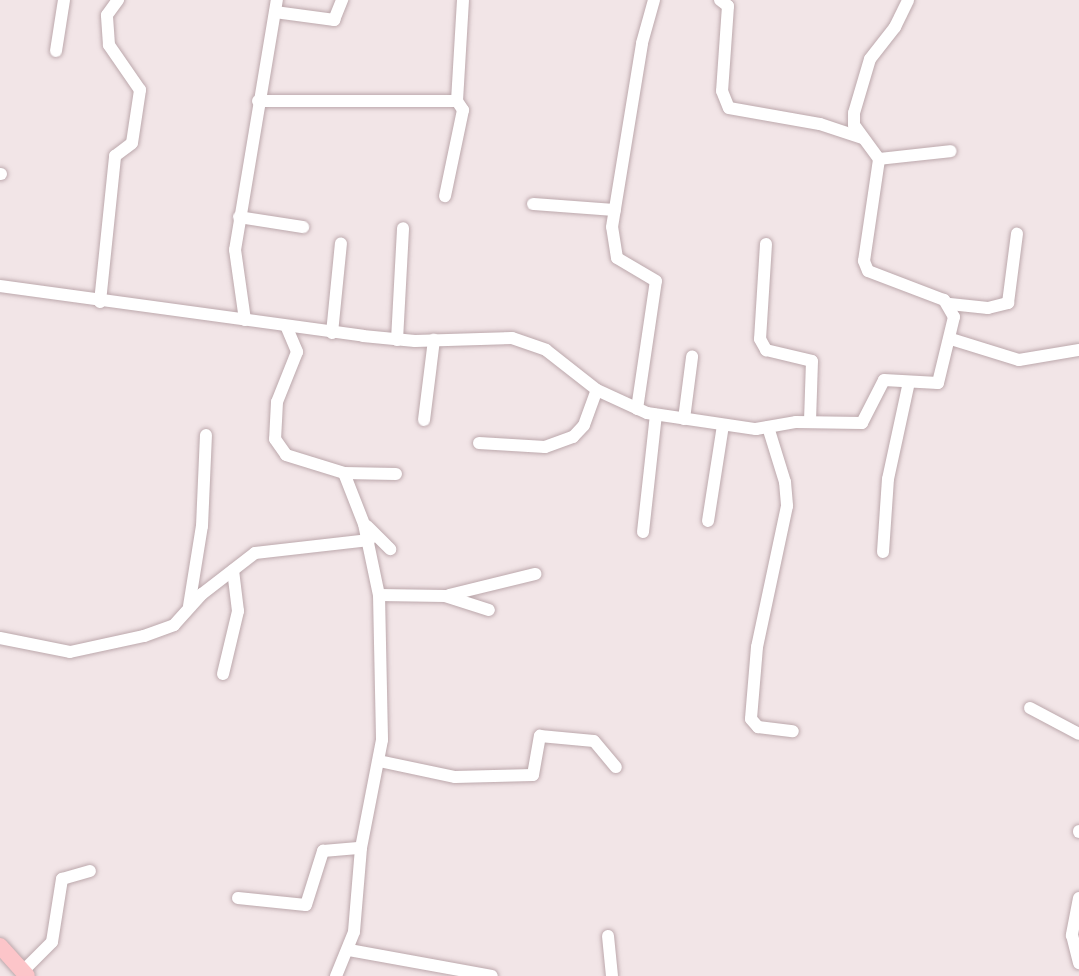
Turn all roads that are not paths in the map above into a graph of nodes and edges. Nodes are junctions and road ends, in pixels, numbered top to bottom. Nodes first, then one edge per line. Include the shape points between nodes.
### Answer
1 (64, 0) edge
2 (118, 0) edge
3 (342, 0) edge
4 (463, 0) edge
5 (654, 0) edge
6 (720, 0) edge
7 (908, 0) edge
8 (276, 6) edge
9 (56, 51) dead end
10 (258, 101) junction
11 (457, 101) junction
12 (865, 139) junction
13 (951, 151) dead end
14 (879, 159) junction
15 (445, 196) dead end
16 (533, 204) dead end
17 (615, 210) junction
18 (239, 217) junction
19 (303, 227) dead end
20 (403, 228) dead end
21 (1017, 234) dead end
22 (341, 243) dead end
23 (766, 244) dead end
24 (0, 287) edge
25 (100, 302) junction
26 (950, 304) junction
27 (245, 320) junction
28 (287, 328) junction
29 (332, 333) junction
30 (951, 339) junction
31 (397, 340) junction
32 (434, 340) junction
33 (1079, 350) edge
34 (692, 357) dead end
35 (909, 382) junction
36 (597, 390) junction
37 (637, 409) junction
38 (656, 415) junction
39 (684, 419) junction
40 (424, 420) dead end
41 (810, 422) junction
42 (723, 425) junction
43 (768, 427) junction
44 (206, 435) dead end
45 (479, 443) dead end
46 (344, 473) junction
47 (396, 474) dead end
48 (708, 521) dead end
49 (364, 524) junction
50 (643, 532) dead end
51 (369, 540) junction
52 (390, 549) dead end
53 (883, 552) dead end
54 (233, 570) junction
55 (535, 574) dead end
56 (379, 595) junction
57 (445, 596) junction
58 (189, 606) junction
59 (489, 610) dead end
60 (0, 638) edge
61 (223, 674) dead end
62 (1030, 708) dead end
63 (793, 731) dead end
64 (1079, 734) edge
65 (379, 761) junction
66 (616, 767) dead end
67 (361, 848) junction
68 (90, 871) dead end
69 (238, 898) dead end
70 (1079, 898) edge
71 (608, 936) dead end
72 (0, 946) edge
73 (349, 950) junction
74 (1079, 963) edge
75 (25, 974) edge
76 (336, 976) edge
77 (492, 976) edge
78 (612, 976) edge

1 - 9 street
2 - 25 street via 107,15 109,45 139,81 140,90 132,143 115,156
3 - 8 street via 334,20
4 - 11 street
5 - 17 street
6 - 12 street via 728,6 722,91 729,108 820,124
7 - 12 street via 866,66 853,119
8 - 10 street
10 - 11 street
10 - 18 street
11 - 15 street via 463,110
12 - 14 street
13 - 14 street
14 - 26 street via 865,267
16 - 17 street
17 - 37 street via 617,258 653,276 657,286
18 - 19 street
18 - 27 street via 235,250
20 - 31 street
21 - 26 street via 1008,303 988,308
22 - 29 street
23 - 41 street via 760,339 766,350 812,361
24 - 25 street
25 - 27 street
26 - 30 street
27 - 28 street
28 - 29 street
28 - 46 street via 297,352 277,402 275,439 286,455
29 - 31 street
30 - 33 street via 1019,360
30 - 35 street via 938,383
31 - 32 street
32 - 36 street via 527,341
32 - 40 street
34 - 39 street
35 - 41 street via 879,384 862,423
35 - 53 street via 888,479
36 - 37 street
36 - 45 street via 584,425 573,437 545,447
37 - 38 street
38 - 39 street
38 - 50 street
39 - 42 street
41 - 43 street
42 - 43 street
42 - 48 street
43 - 63 street via 787,506 757,647 751,719 758,727
44 - 58 street via 202,526
46 - 47 street
46 - 49 street
49 - 51 street
49 - 52 street
51 - 54 street via 262,551
51 - 56 street
54 - 58 street
54 - 61 street via 238,611
55 - 57 street
56 - 57 street
56 - 65 street
57 - 59 street
58 - 60 street via 170,628 70,652
62 - 64 street
65 - 66 street via 455,777 533,775 540,736 594,741
65 - 67 street
67 - 69 street via 335,846 323,851 306,905
67 - 73 street
68 - 75 street via 62,879 52,942
70 - 74 street via 1072,935
71 - 78 street
72 - 75 street
73 - 76 street
73 - 77 street

